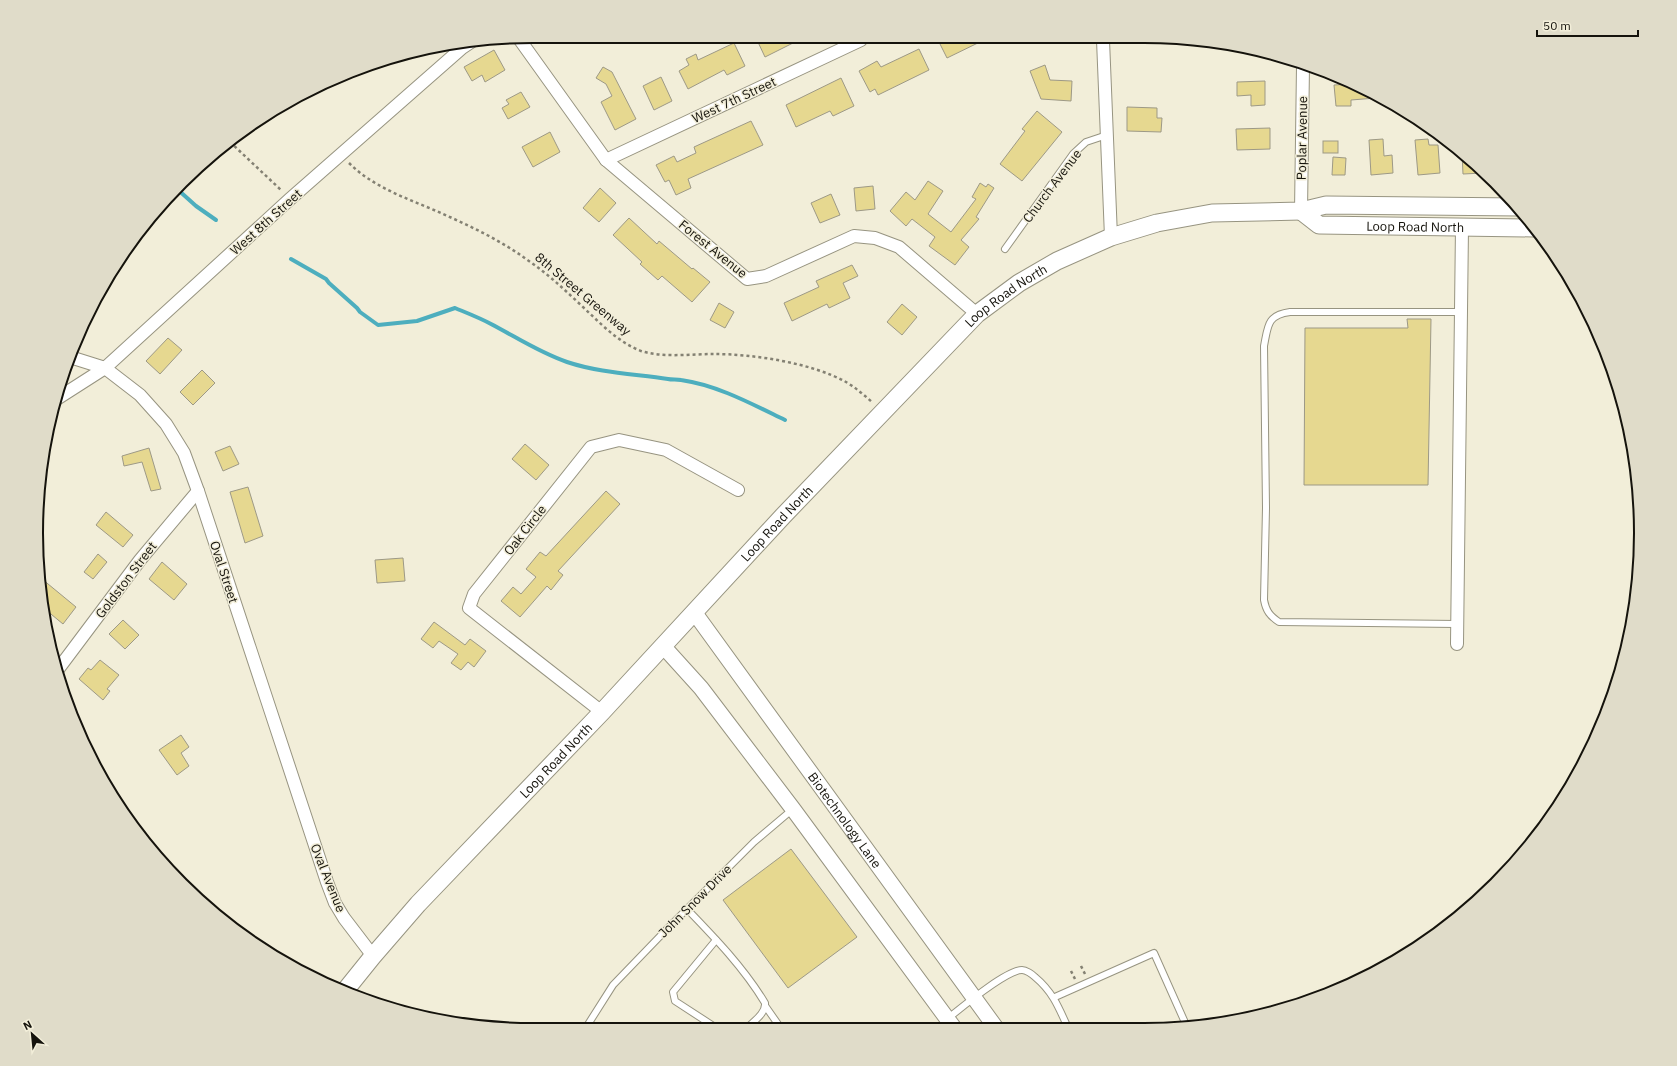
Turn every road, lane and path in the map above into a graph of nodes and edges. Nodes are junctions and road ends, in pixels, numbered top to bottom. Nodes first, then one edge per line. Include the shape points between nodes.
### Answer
1 (522, 43) edge
2 (855, 43) edge
3 (1103, 43) edge
4 (455, 49) edge
5 (1303, 69) edge
6 (1107, 135) junction
7 (233, 145) edge
8 (606, 160) junction
9 (350, 164) dead end
10 (290, 200) junction
11 (1506, 204) edge
12 (1302, 211) junction
13 (1462, 227) junction
14 (1527, 228) edge
15 (1110, 237) junction
16 (1005, 249) dead end
17 (1461, 312) junction
18 (977, 314) junction
19 (75, 359) edge
20 (105, 368) junction
21 (63, 395) edge
22 (884, 411) junction
23 (738, 490) dead end
24 (198, 491) junction
25 (694, 612) junction
26 (1457, 624) junction
27 (1457, 644) dead end
28 (663, 646) junction
29 (61, 665) edge
30 (602, 712) junction
31 (793, 809) junction
32 (312, 839) joint
33 (687, 909) junction
34 (716, 940) junction
35 (373, 956) junction
36 (348, 987) edge
37 (1054, 997) junction
38 (974, 999) junction
39 (766, 1007) junction
40 (1184, 1021) edge
41 (589, 1023) edge
42 (709, 1023) edge
43 (752, 1023) edge
44 (777, 1023) edge
45 (950, 1023) edge
46 (952, 1023) edge
47 (992, 1023) edge
48 (1066, 1023) edge

1 - 8 street, Forest Avenue
2 - 8 street, West 7th Street
3 - 6 street
4 - 10 street, West 8th Street
5 - 12 street, Poplar Avenue
6 - 15 street
6 - 16 lane, Church Avenue via 1086,142 1073,154
7 - 10 path
8 - 18 street, Forest Avenue via 747,279 766,276 854,236 875,238 899,247
9 - 22 path, 8th Street Greenway via 386,190 481,232 526,258 611,333 630,346 657,354 717,354 786,362 838,378
10 - 20 street, West 8th Street
11 - 12 main road, Loop Road North via 1326,205
12 - 13 main road, Loop Road North via 1319,225
12 - 15 main road, Loop Road North via 1212,213 1157,223
13 - 14 main road, Loop Road North
13 - 17 street
15 - 18 main road, Loop Road North via 1057,261 1019,283
17 - 26 street
17 - 26 lane via 1280,313 1273,316 1270,321 1264,346 1264,600 1267,612 1279,622
18 - 22 main road, Loop Road North
19 - 20 street, Oval Street
20 - 21 street, West 8th Street
20 - 24 street, Oval Street via 140,395 166,424 184,453
22 - 25 main road, Loop Road North
23 - 30 street, Oak Circle via 666,450 619,440 591,447 474,594 469,608
24 - 29 street, Goldston Street via 140,560
24 - 32 street, Oval Street
25 - 28 main road, Loop Road North
25 - 38 street, Biotechnology Lane
26 - 27 street
28 - 30 main road, Loop Road North
28 - 31 street via 701,688
30 - 35 main road, Loop Road North via 418,904
31 - 33 lane, John Snow Drive via 754,842
31 - 45 street
32 - 35 street, Oval Avenue via 335,903
33 - 34 lane
33 - 41 lane, John Snow Drive via 613,985
34 - 39 lane via 752,983
34 - 42 lane via 673,992 676,1001
35 - 36 main road, Loop Road North
37 - 38 lane via 1044,984 1022,970 999,980
37 - 40 lane via 1154,953
37 - 48 lane
38 - 46 lane
38 - 47 street, Biotechnology Lane
39 - 43 lane
39 - 44 lane

